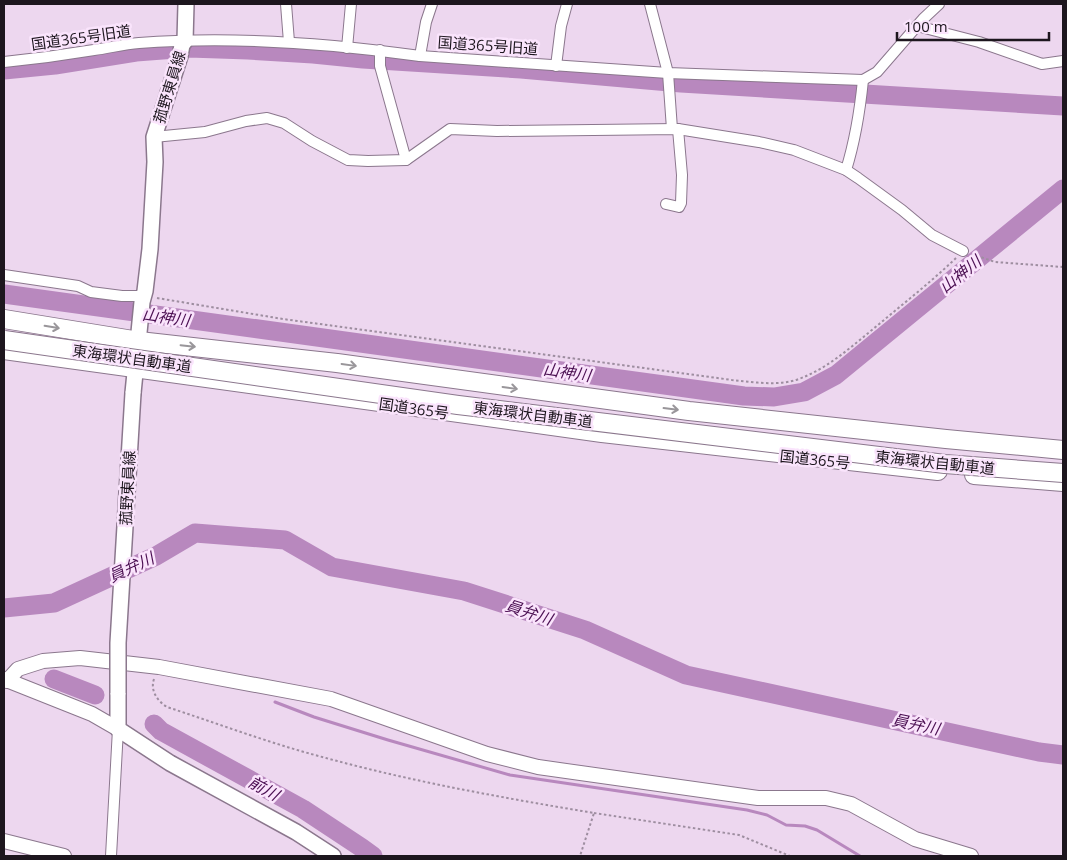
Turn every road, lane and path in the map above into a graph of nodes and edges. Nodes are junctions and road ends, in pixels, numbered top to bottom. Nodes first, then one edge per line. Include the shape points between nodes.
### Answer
1 (186, 4) edge
2 (286, 4) edge
3 (351, 4) edge
4 (432, 4) edge
5 (567, 4) edge
6 (650, 4) edge
7 (939, 4) edge
8 (917, 26) junction
9 (289, 42) junction
10 (183, 47) junction
11 (347, 48) junction
12 (420, 56) junction
13 (380, 57) junction
14 (1063, 61) edge
15 (4, 62) edge
16 (556, 66) junction
17 (669, 79) junction
18 (863, 84) junction
19 (675, 129) junction
20 (154, 138) junction
21 (406, 160) junction
22 (846, 170) junction
23 (666, 204) dead end
24 (964, 251) junction
25 (1063, 267) edge
26 (4, 275) edge
27 (143, 299) junction
28 (4, 319) edge
29 (140, 335) junction
30 (4, 340) edge
31 (4, 350) edge
32 (135, 369) junction
33 (1063, 450) edge
34 (1063, 473) edge
35 (1063, 482) edge
36 (159, 667) junction
37 (5, 680) edge
38 (118, 729) junction
39 (594, 813) junction
40 (4, 841) edge
41 (64, 856) edge
42 (111, 856) edge
43 (333, 856) edge
44 (580, 856) edge
45 (790, 856) edge
46 (971, 856) edge

1 - 10 main road, 菰野東員線
2 - 9 street
3 - 11 street
4 - 12 street
5 - 16 street
6 - 17 street
7 - 8 street
8 - 14 street via 1042,64
8 - 18 street
9 - 10 street, 国道365号旧道
9 - 11 street, 国道365号旧道
10 - 15 street, 国道365号旧道 via 138,43
10 - 20 main road, 菰野東員線
11 - 13 street, 国道365号旧道
12 - 13 street, 国道365号旧道
12 - 16 street, 国道365号旧道
13 - 21 street
16 - 17 street, 国道365号旧道
17 - 18 street, 国道365号旧道
17 - 19 street
18 - 22 street
19 - 21 street via 450,129
19 - 22 street via 794,150
19 - 23 street via 682,175 681,203 680,207
20 - 21 street via 205,132 267,118 284,123 348,160
20 - 27 main road, 菰野東員線 via 150,239
22 - 24 street via 932,235
24 - 25 path via 990,260
24 - 27 path via 829,364 796,380 780,383 722,379
26 - 27 street
27 - 29 main road, 菰野東員線
28 -> 29 highway
29 - 32 main road, 菰野東員線
29 -> 33 highway via 594,400
30 - 34 highway, 東海環状自動車道, bridge via 468,406 946,464
31 - 32 highway, 国道365号
32 - 35 highway, 国道365号 via 602,433 864,464
32 - 38 main road, 菰野東員線, bridge via 118,643
36 - 37 street via 80,658 43,661 18,669
36 - 39 path via 153,683 156,698 166,707 325,758 503,798
36 - 46 street via 331,699 487,754 538,767 758,798 826,798 851,804 915,839
37 - 38 street via 92,714
38 - 42 street
38 - 43 main road via 170,763 296,832
39 - 44 path
39 - 45 path via 738,835
40 - 41 street

